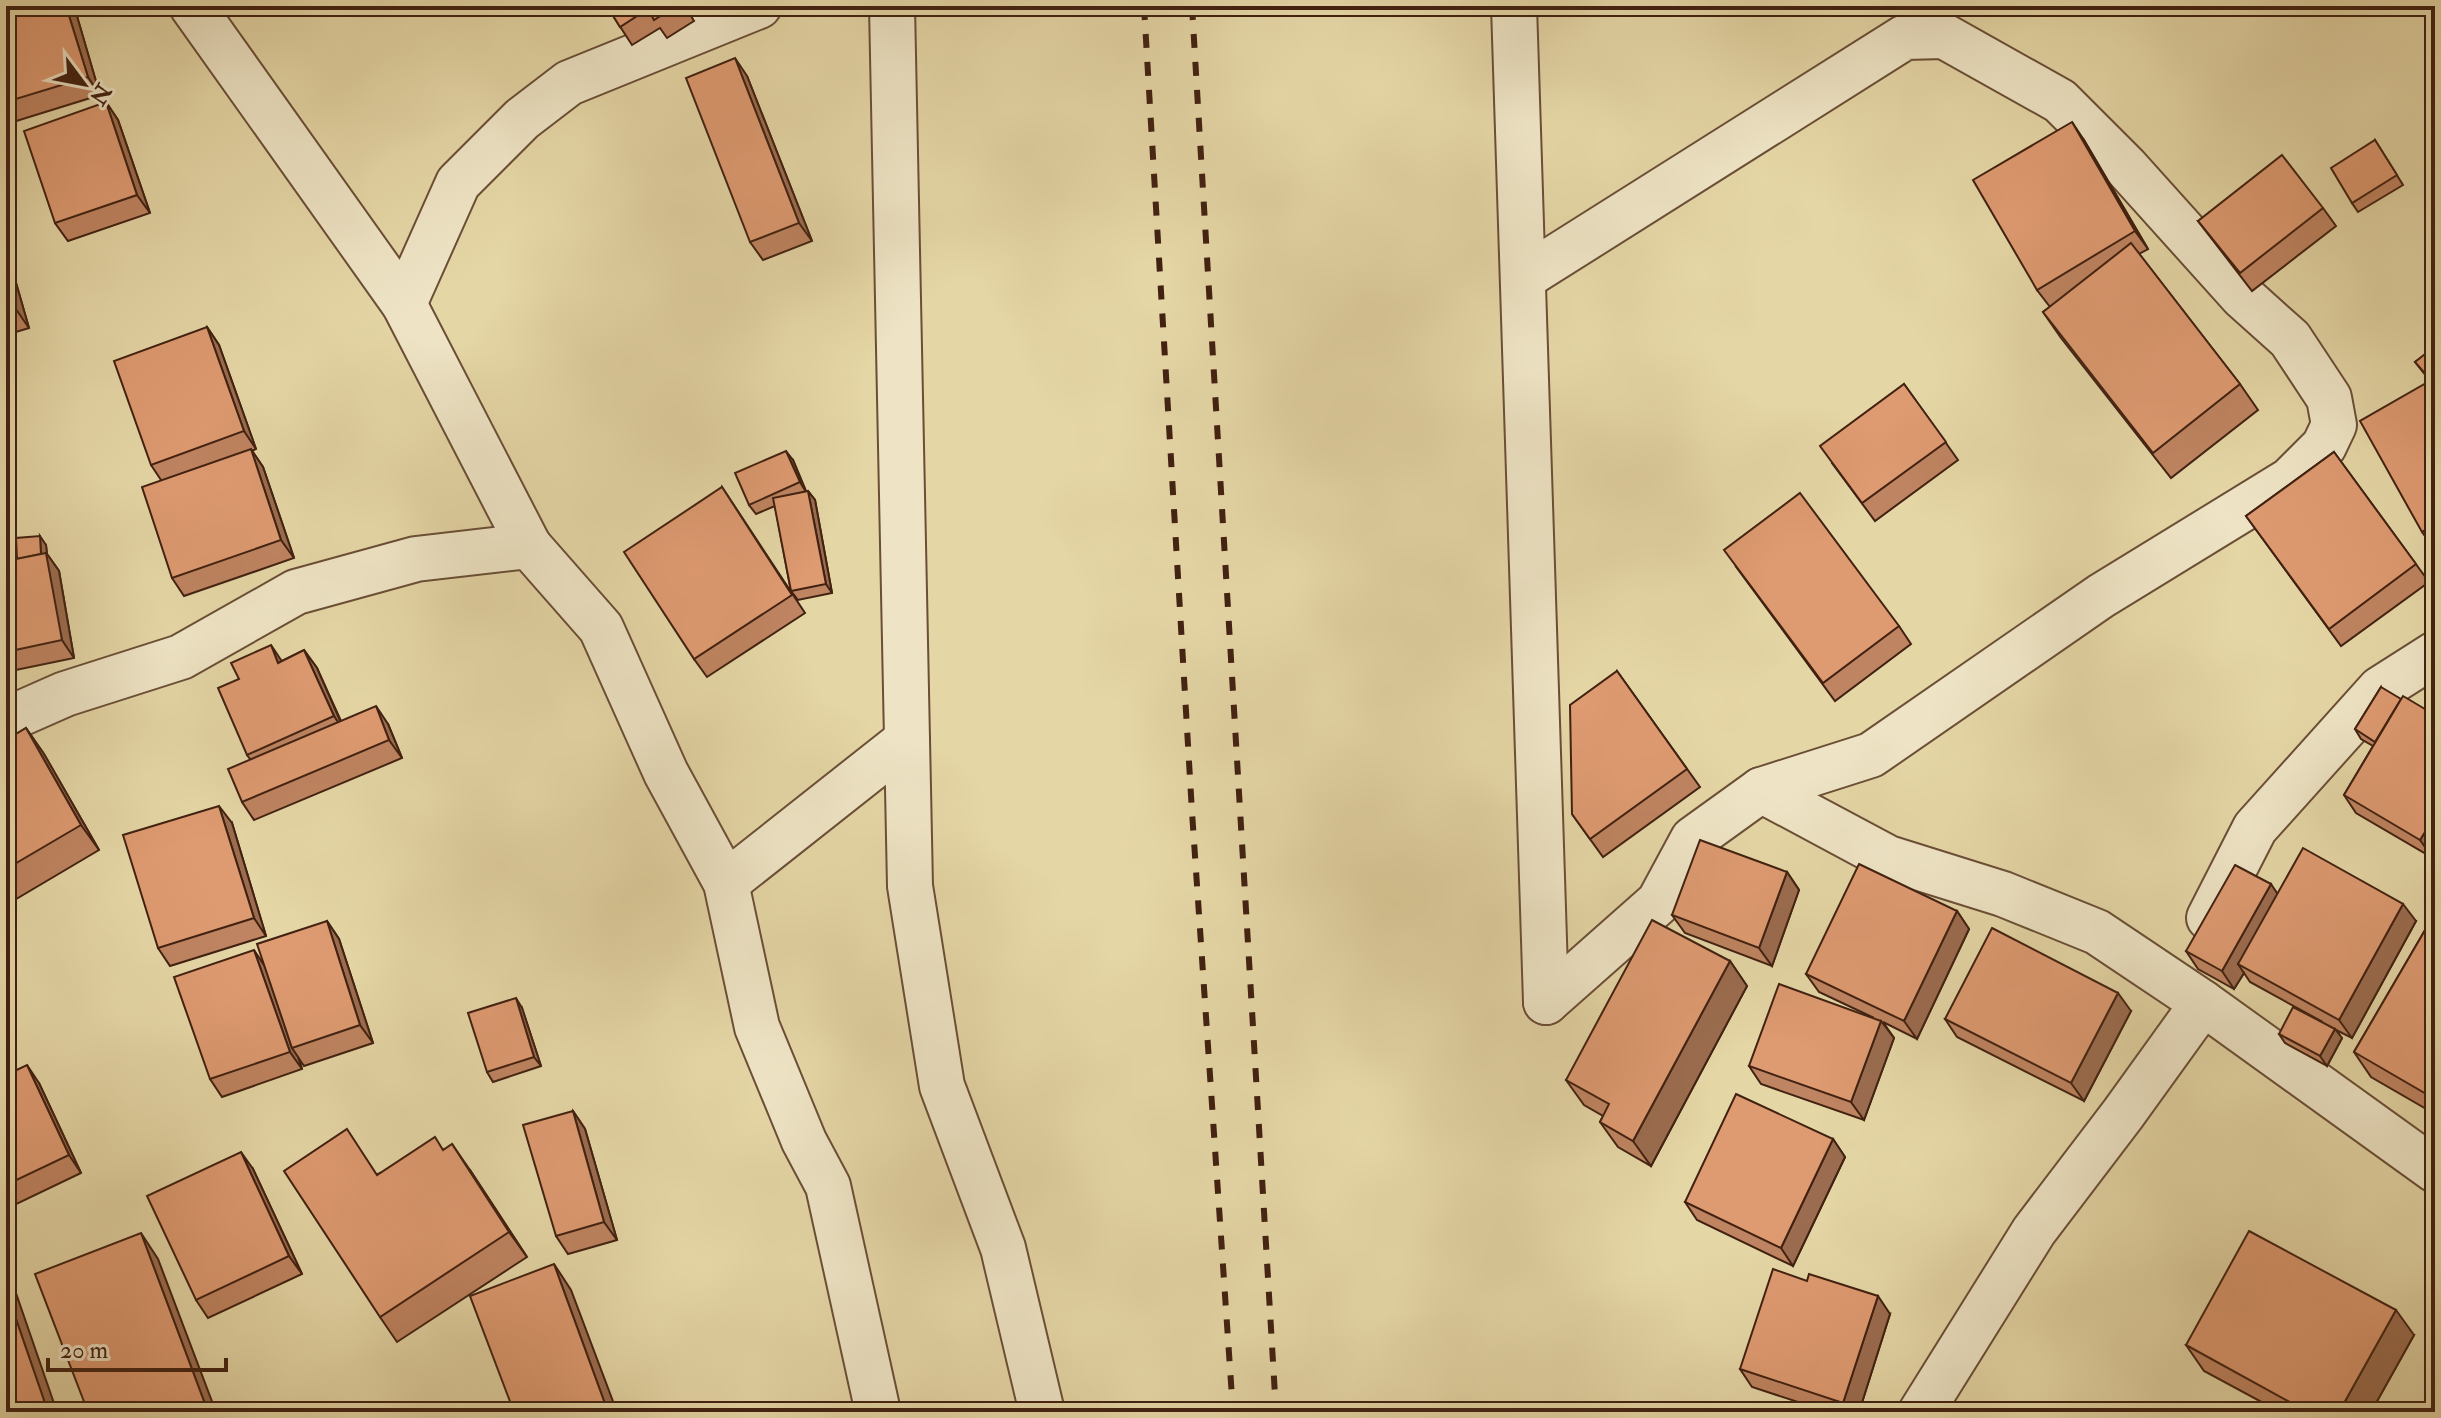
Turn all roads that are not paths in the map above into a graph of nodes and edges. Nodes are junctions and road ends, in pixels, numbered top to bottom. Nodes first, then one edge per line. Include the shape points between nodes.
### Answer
1 (192, 6) edge
2 (759, 6) edge
3 (892, 6) edge
4 (1514, 6) edge
5 (1523, 278) junction
6 (404, 304) junction
7 (529, 546) junction
8 (2435, 654) edge
9 (6, 720) edge
10 (907, 740) junction
11 (1761, 790) junction
12 (726, 883) junction
13 (2188, 993) junction
14 (2435, 1170) edge
15 (878, 1412) edge
16 (1042, 1412) edge
17 (1921, 1412) edge

1 - 6 street
2 - 6 street via 569,83 522,119 458,183
3 - 10 street
4 - 5 street
5 - 11 street via 1546,1002 1659,902 1693,839
5 - 11 street via 1905,37 1944,36 2060,101 2242,296 2290,339 2329,398 2334,425 2324,446 2290,480 2101,596 1871,755
6 - 7 street
7 - 9 street via 416,559 296,592 181,657 65,694
7 - 12 street via 601,628 666,773
8 - 13 street via 2380,689 2255,828
10 - 12 street
10 - 16 street via 910,886 942,1086 1003,1248
11 - 13 street via 1888,858 2003,894 2097,932
12 - 15 street via 757,1027 828,1186
13 - 14 street
13 - 17 street

